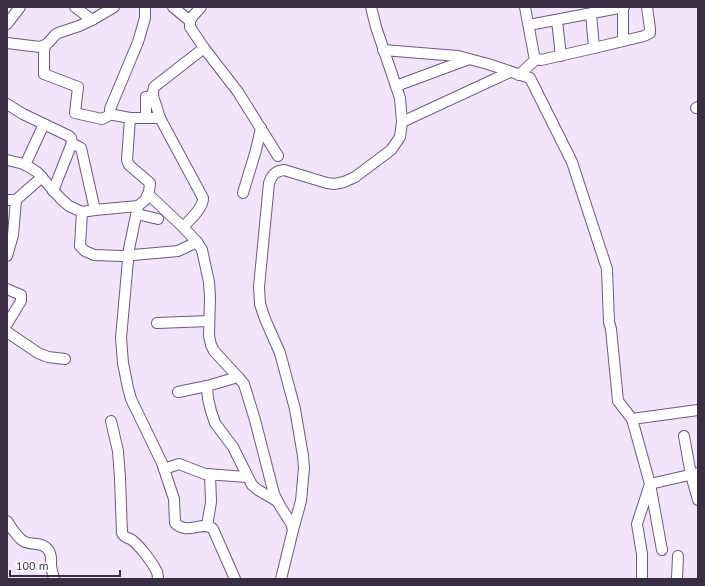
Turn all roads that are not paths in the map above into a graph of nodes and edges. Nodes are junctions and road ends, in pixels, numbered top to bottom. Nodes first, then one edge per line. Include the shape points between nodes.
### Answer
1 (20, 7) edge
2 (75, 7) edge
3 (114, 7) edge
4 (145, 7) edge
5 (173, 7) edge
6 (201, 7) edge
7 (371, 7) edge
8 (525, 7) edge
9 (623, 7) edge
10 (647, 7) edge
11 (591, 14) junction
12 (92, 20) junction
13 (190, 21) junction
14 (557, 21) junction
15 (7, 24) edge
16 (529, 25) junction
17 (623, 41) junction
18 (7, 43) edge
19 (45, 45) junction
20 (382, 46) junction
21 (204, 48) junction
22 (594, 48) junction
23 (561, 56) junction
24 (469, 59) junction
25 (536, 59) junction
26 (514, 73) junction
27 (396, 86) junction
28 (153, 96) junction
29 (7, 104) edge
30 (112, 114) junction
31 (130, 118) junction
32 (146, 118) junction
33 (160, 118) junction
34 (402, 122) junction
35 (44, 124) junction
36 (261, 128) junction
37 (72, 143) junction
38 (278, 156) dead end
39 (7, 160) edge
40 (25, 164) junction
41 (42, 177) junction
42 (54, 191) junction
43 (243, 192) dead end
44 (148, 194) junction
45 (11, 200) edge
46 (95, 210) junction
47 (138, 210) junction
48 (82, 212) junction
49 (158, 219) dead end
50 (183, 227) junction
51 (197, 242) junction
52 (7, 253) edge
53 (128, 255) junction
54 (7, 288) edge
55 (209, 321) junction
56 (157, 323) dead end
57 (7, 324) edge
58 (7, 332) edge
59 (65, 359) dead end
60 (238, 377) junction
61 (207, 386) junction
62 (178, 392) dead end
63 (698, 410) edge
64 (632, 419) junction
65 (111, 421) dead end
66 (684, 436) dead end
67 (164, 469) junction
68 (210, 474) junction
69 (695, 474) edge
70 (247, 477) junction
71 (650, 484) junction
72 (698, 500) edge
73 (277, 501) junction
74 (7, 521) edge
75 (207, 526) junction
76 (293, 530) junction
77 (11, 538) edge
78 (662, 550) dead end
79 (678, 556) dead end
80 (54, 579) edge
81 (158, 579) edge
82 (235, 579) edge
83 (282, 579) edge
84 (642, 579) edge
85 (677, 579) edge

1 - 15 street
2 - 12 street
3 - 12 street
4 - 30 street via 145,18 138,42 110,107
5 - 13 street
6 - 13 street
7 - 20 street
8 - 16 street
9 - 11 street
9 - 17 street
10 - 17 street via 650,33
11 - 14 street
11 - 22 street
12 - 19 street via 58,33
13 - 21 street via 190,27
14 - 16 street
14 - 23 street
16 - 25 street
17 - 22 street
18 - 19 street
19 - 30 street via 44,74 78,87 75,113 102,119
20 - 24 street
20 - 27 street
21 - 28 street via 154,87
21 - 36 street via 238,92
22 - 23 street
23 - 25 street
24 - 26 street
24 - 27 street
25 - 26 street
26 - 34 street
26 - 64 street via 530,78 572,162 607,270 609,322 618,401
27 - 34 street
28 - 32 street via 146,97
28 - 33 street
29 - 35 street
30 - 31 street
31 - 32 street
31 - 44 street via 126,160 150,184
32 - 33 street
33 - 50 street via 204,202
34 - 76 street via 400,137 391,150 355,177 334,184 284,170 273,175 269,183 259,296 265,319 282,360 295,409 303,456 301,501
35 - 37 street via 69,136
35 - 40 street
36 - 38 street
36 - 43 street
37 - 42 street
37 - 46 street via 81,148
39 - 40 street
40 - 41 street
41 - 42 street
41 - 45 street
42 - 48 street via 69,206
44 - 47 street
44 - 50 street
45 - 52 street via 13,235
46 - 47 street
46 - 48 street
47 - 49 street
47 - 53 street
48 - 53 street via 80,246 94,255
50 - 51 street
51 - 53 street via 178,251
51 - 55 street via 202,250 209,282
53 - 67 street via 120,338 123,363 131,399
54 - 57 street via 21,295 21,301
55 - 56 street
55 - 60 street via 209,336 214,351
58 - 59 street via 38,353
60 - 61 street
60 - 73 street via 247,392
61 - 62 street
61 - 70 street via 215,423 233,448
63 - 64 street
64 - 71 street
65 - 81 street via 118,451 122,535 132,540 149,559
66 - 69 street
67 - 68 street via 179,464
67 - 75 street via 174,499 175,523 186,529
68 - 70 street
68 - 75 street via 211,502
69 - 71 street
69 - 72 street
70 - 73 street via 252,486
71 - 78 street
71 - 84 street via 637,524 642,554
73 - 76 street
74 - 77 street
75 - 82 street via 213,529
76 - 83 street
77 - 80 street via 47,547 52,556
79 - 85 street

